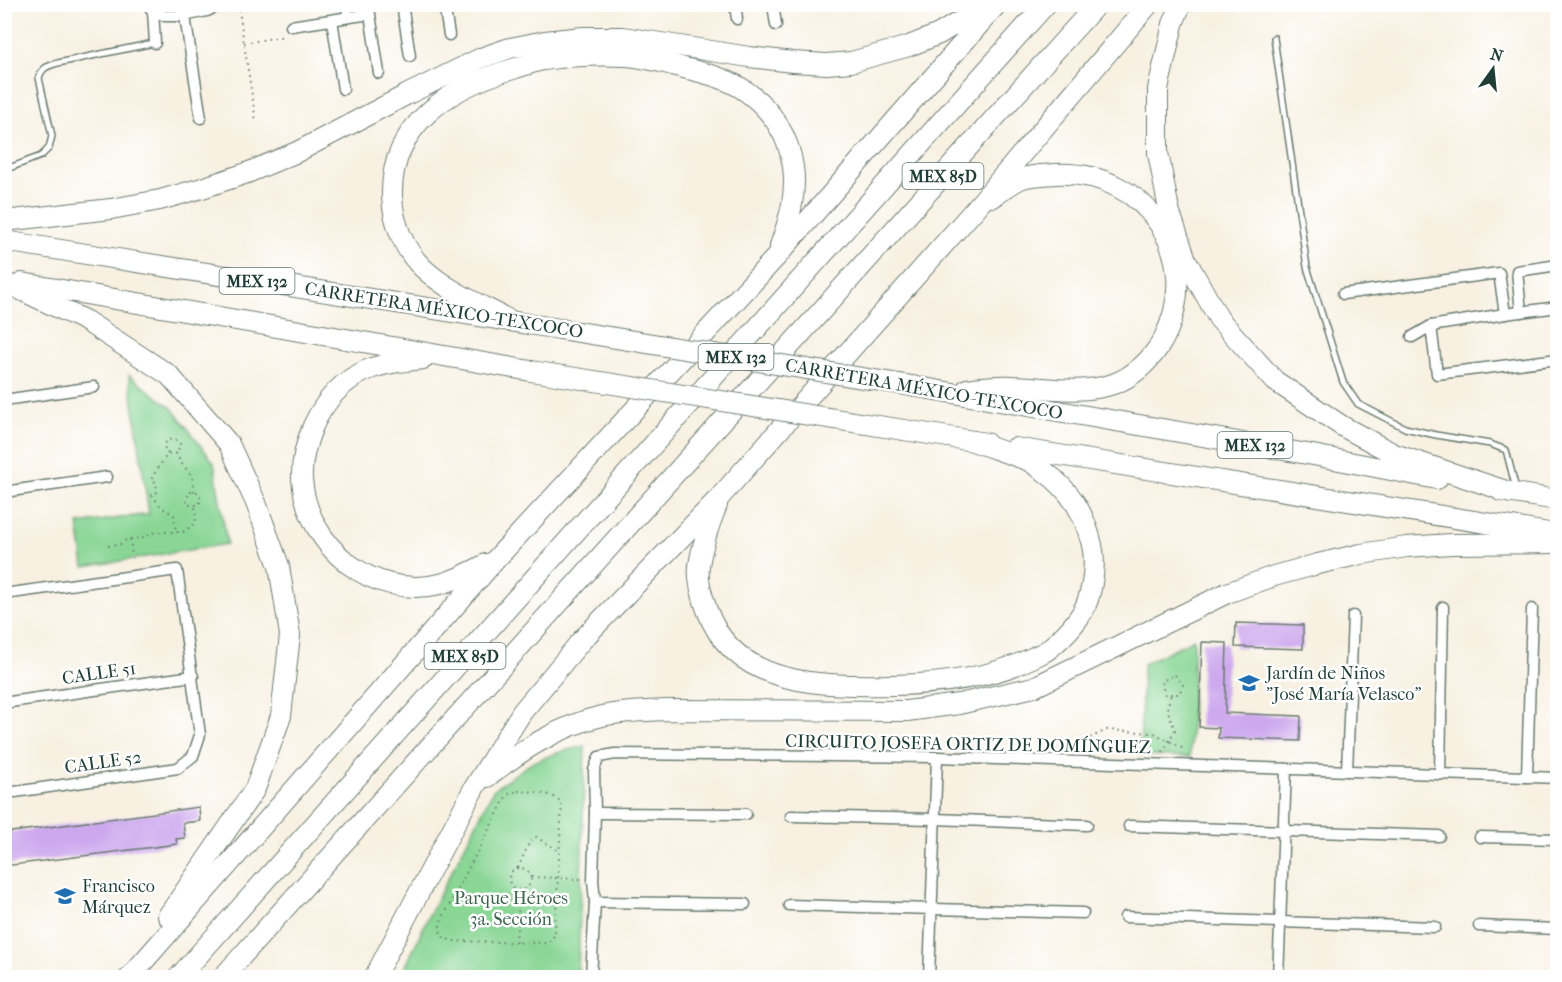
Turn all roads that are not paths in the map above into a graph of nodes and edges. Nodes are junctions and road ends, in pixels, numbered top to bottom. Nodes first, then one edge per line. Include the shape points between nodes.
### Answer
1 (347, 4) edge
2 (402, 4) edge
3 (444, 4) edge
4 (735, 4) edge
5 (773, 4) edge
6 (979, 4) edge
7 (997, 4) edge
8 (1046, 4) edge
9 (1097, 4) edge
10 (1149, 4) edge
11 (1181, 4) edge
12 (220, 5) edge
13 (150, 8) edge
14 (183, 10) edge
15 (348, 17) junction
16 (737, 19) dead end
17 (332, 20) junction
18 (776, 25) dead end
19 (291, 26) dead end
20 (449, 35) dead end
21 (1274, 38) dead end
22 (155, 43) joint
23 (410, 56) dead end
24 (379, 73) dead end
25 (343, 89) dead end
26 (201, 118) dead end
27 (4, 170) edge
28 (976, 208) junction
29 (4, 221) edge
30 (4, 241) edge
31 (777, 256) junction
32 (1557, 265) edge
33 (4, 281) edge
34 (1342, 294) dead end
35 (1557, 308) edge
36 (1521, 312) junction
37 (1505, 314) junction
38 (509, 320) junction
39 (1431, 326) junction
40 (1412, 337) dead end
41 (447, 357) junction
42 (1557, 359) edge
43 (94, 387) dead end
44 (952, 393) junction
45 (4, 400) edge
46 (974, 441) junction
47 (107, 477) dead end
48 (4, 492) edge
49 (1515, 493) junction
50 (719, 498) junction
51 (1557, 500) edge
52 (1557, 534) edge
53 (1557, 543) edge
54 (497, 558) junction
55 (4, 594) edge
56 (1443, 607) dead end
57 (1532, 609) dead end
58 (1353, 616) dead end
59 (193, 676) junction
60 (10, 702) dead end
61 (937, 757) junction
62 (1286, 769) junction
63 (1347, 771) junction
64 (1440, 774) junction
65 (1527, 777) junction
66 (1557, 778) edge
67 (474, 789) junction
68 (15, 792) dead end
69 (595, 813) junction
70 (746, 814) dead end
71 (791, 816) dead end
72 (935, 819) junction
73 (1087, 825) dead end
74 (1129, 826) dead end
75 (1284, 831) junction
76 (1440, 836) dead end
77 (1480, 837) dead end
78 (1557, 839) edge
79 (595, 902) junction
80 (745, 904) dead end
81 (789, 905) dead end
82 (932, 910) junction
83 (1083, 913) dead end
84 (1125, 917) dead end
85 (1280, 921) junction
86 (1479, 926) dead end
87 (1435, 927) dead end
88 (1557, 929) edge
89 (128, 978) edge
90 (178, 978) edge
91 (222, 978) edge
92 (374, 978) edge
93 (591, 978) edge
94 (929, 978) edge
95 (1278, 978) edge

1 - 15 street
2 - 23 street
3 - 20 street
4 - 16 street
5 - 18 street
6 - 29 highway via 939,34 851,62 793,62 623,37 583,37 510,48 481,58 297,152 247,173 160,200
7 - 31 highway
8 - 90 highway, MEX 85D
9 - 91 highway, MEX 85D
10 - 28 highway
11 - 49 highway via 1158,89 1158,153 1169,210 1186,260 1219,319 1275,381 1342,426 1394,454
12 - 14 street via 207,11
13 - 14 street via 165,16
13 - 22 street
14 - 26 street
15 - 17 street
15 - 24 street via 370,14
17 - 19 street
17 - 25 street
21 - 49 lane via 1307,267 1343,382 1358,404 1405,428 1506,450
22 - 27 lane via 43,69 39,78 52,136 49,148 41,156
28 - 44 highway via 1020,179 1045,175 1073,173 1121,188 1140,201 1168,238 1178,281 1175,306 1158,349 1130,376 1113,384 1061,390 998,386
28 - 50 highway
30 - 38 highway, CARRETERA MÉXICO-TEXCOCO / MEX 132
31 - 38 highway via 792,208 793,164 779,126 752,96 715,76 627,56 543,60 467,85 427,112 402,146 392,184 398,227 422,268 442,284
31 - 54 highway
32 - 36 street via 1517,271
33 - 41 highway, MEX 132
33 - 89 highway via 86,321 169,375 229,444 279,566 290,635 281,716 255,789
34 - 37 street via 1498,273
35 - 36 street
36 - 37 street
37 - 39 street
38 - 44 highway, CARRETERA MÉXICO-TEXCOCO / MEX 132, bridge
39 - 40 street
39 - 42 street via 1437,374
41 - 46 highway, MEX 132, bridge
41 - 54 highway via 385,364 358,375 335,392 317,417 305,448 302,478 309,513 319,534 338,556 377,580 418,587 438,584 457,579
43 - 45 street
44 - 49 highway, CARRETERA MÉXICO-TEXCOCO / MEX 132
46 - 50 highway via 1031,462 1058,481 1087,524 1094,553 1086,606 1071,627 1049,649 1021,664 975,676 922,684 826,684 786,678 754,666 731,650 712,624 702,597 699,569 703,542
46 - 52 highway, MEX 132
47 - 48 street
49 - 51 highway, CARRETERA MÉXICO-TEXCOCO / MEX 132
50 - 67 highway via 581,641 522,712
53 - 67 highway via 1407,547 1318,564 1227,593 1034,687 959,704 907,711 667,710 601,716 543,739 513,757
54 - 89 highway
55 - 59 street via 177,570
56 - 64 street
57 - 65 street
58 - 63 street
59 - 60 street, CALLE 51
59 - 68 street, CALLE 52 via 200,735 193,756 178,768
61 - 62 street, CIRCUITO JOSEFA ORTIZ DE DOMÍNGUEZ
61 - 69 street, CIRCUITO JOSEFA ORTIZ DE DOMÍNGUEZ via 615,754 599,757 594,770
61 - 72 street
62 - 63 street, CIRCUITO JOSEFA ORTIZ DE DOMÍNGUEZ
62 - 75 street
63 - 64 street, CIRCUITO JOSEFA ORTIZ DE DOMÍNGUEZ
64 - 65 street, CIRCUITO JOSEFA ORTIZ DE DOMÍNGUEZ
65 - 66 street, CIRCUITO JOSEFA ORTIZ DE DOMÍNGUEZ
67 - 92 highway
69 - 70 street
69 - 79 street, CIRCUITO JOSEFA ORTIZ DE DOMÍNGUEZ
71 - 72 street
72 - 73 street
72 - 82 street
74 - 75 street
75 - 76 street
75 - 85 street
77 - 78 street
79 - 80 street
79 - 93 street, CIRCUITO JOSEFA ORTIZ DE DOMÍNGUEZ
81 - 82 street
82 - 83 street
82 - 94 street
84 - 85 street
85 - 87 street
85 - 95 street
86 - 88 street

